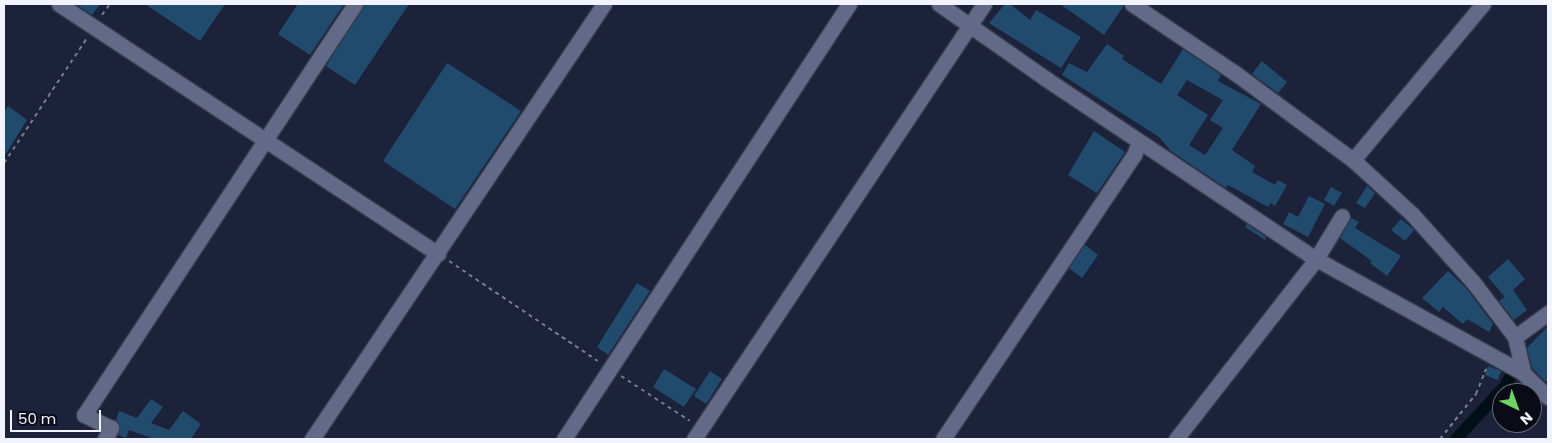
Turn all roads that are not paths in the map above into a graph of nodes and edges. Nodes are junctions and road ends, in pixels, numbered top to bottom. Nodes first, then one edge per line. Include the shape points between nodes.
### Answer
1 (59, 4) edge
2 (355, 4) edge
3 (604, 4) edge
4 (849, 4) edge
5 (940, 4) edge
6 (984, 4) edge
7 (1132, 4) edge
8 (1483, 4) edge
9 (968, 25) junction
10 (264, 139) junction
11 (1139, 142) junction
12 (1353, 160) junction
13 (1342, 216) dead end
14 (438, 254) junction
15 (1316, 259) junction
16 (1548, 313) edge
17 (1515, 337) junction
18 (1523, 373) junction
19 (1548, 397) edge
20 (695, 432) edge
21 (104, 439) edge
22 (312, 439) edge
23 (564, 439) edge
24 (943, 439) edge
25 (1176, 439) edge

1 - 10 street
2 - 10 street
3 - 14 street
4 - 23 street
5 - 9 street
6 - 9 street
7 - 12 street via 1235,73
8 - 12 street
9 - 11 street
9 - 20 street
10 - 14 street
10 - 21 street via 84,415 112,428
11 - 15 street
11 - 24 street via 1134,155
12 - 17 street via 1412,214 1473,282
13 - 15 street
14 - 22 street
15 - 18 street
15 - 25 street
16 - 17 street
17 - 18 street
18 - 19 street

